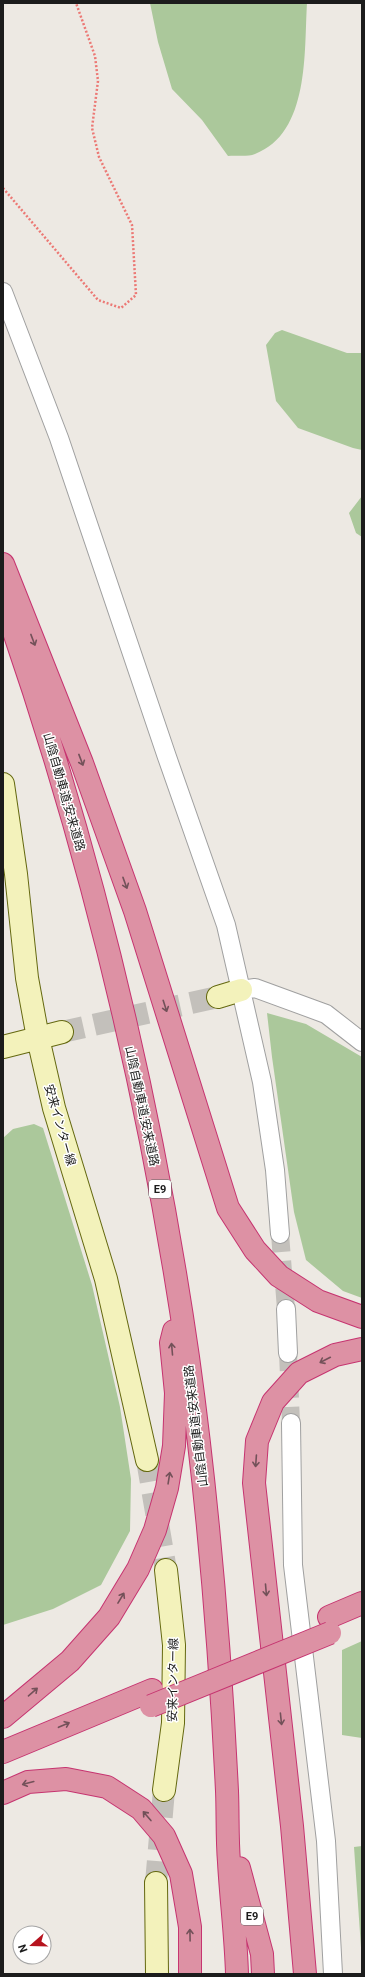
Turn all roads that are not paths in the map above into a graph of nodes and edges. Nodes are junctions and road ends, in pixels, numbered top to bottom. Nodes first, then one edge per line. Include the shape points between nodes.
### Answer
1 (3, 292) edge
2 (3, 564) edge
3 (3, 600) edge
4 (3, 784) edge
5 (241, 990) junction
6 (218, 997) tunnel mouth
7 (62, 1032) tunnel mouth
8 (38, 1038) junction
9 (362, 1042) edge
10 (3, 1047) edge
11 (280, 1234) tunnel mouth
12 (180, 1306) junction
13 (286, 1309) tunnel mouth
14 (362, 1317) edge
15 (362, 1349) edge
16 (288, 1353) tunnel mouth
17 (291, 1423) tunnel mouth
18 (146, 1460) tunnel mouth
19 (166, 1570) tunnel mouth
20 (362, 1603) edge
21 (362, 1619) edge
22 (330, 1625) junction
23 (152, 1698) junction
24 (3, 1717) edge
25 (3, 1752) edge
26 (3, 1768) edge
27 (164, 1790) tunnel mouth
28 (3, 1793) edge
29 (233, 1859) junction
30 (156, 1882) tunnel mouth
31 (157, 1974) edge
32 (190, 1974) edge
33 (225, 1974) edge
34 (237, 1974) edge
35 (253, 1974) edge
36 (263, 1974) edge
37 (305, 1974) edge
38 (333, 1974) edge

1 - 5 street via 59,438 226,925
2 -> 14 highway via 82,763 135,911 228,1208 255,1250 279,1276 318,1301
3 - 12 highway, 山陰自動車道;安来道路 / E9 via 58,769 96,904 133,1059
4 - 8 main road, 安来インター線 via 16,874 26,978
5 - 6 main road
5 - 9 street via 255,988 326,1014
5 - 11 street via 262,1082
7 - 8 main road
8 - 10 main road
8 - 18 main road, 安来インター線 via 54,1108 106,1279
24 -> 12 highway via 70,1661 109,1617 138,1569 155,1530 167,1488 174,1446 176,1393 171,1343
12 - 29 highway, 山陰自動車道;安来道路 / E9 via 206,1510
13 - 16 street
15 -> 37 highway via 335,1355 299,1373 273,1402 257,1441 254,1484 292,1826
17 - 38 street via 293,1565 326,1841
19 - 27 main road, 安来インター線 via 174,1645 173,1723
20 - 22 highway
21 - 22 highway
22 - 23 highway
25 -> 23 highway
23 - 26 highway
32 -> 28 highway via 190,1926 181,1874 164,1836 141,1809 107,1787 66,1779 28,1782
29 - 33 highway, E9 via 224,1955
29 - 34 highway, 山陰自動車道;安来道路 / E9
29 - 35 highway, 山陰自動車道;安来道路 / E9
29 - 36 highway, E9 via 262,1954
30 - 31 main road

